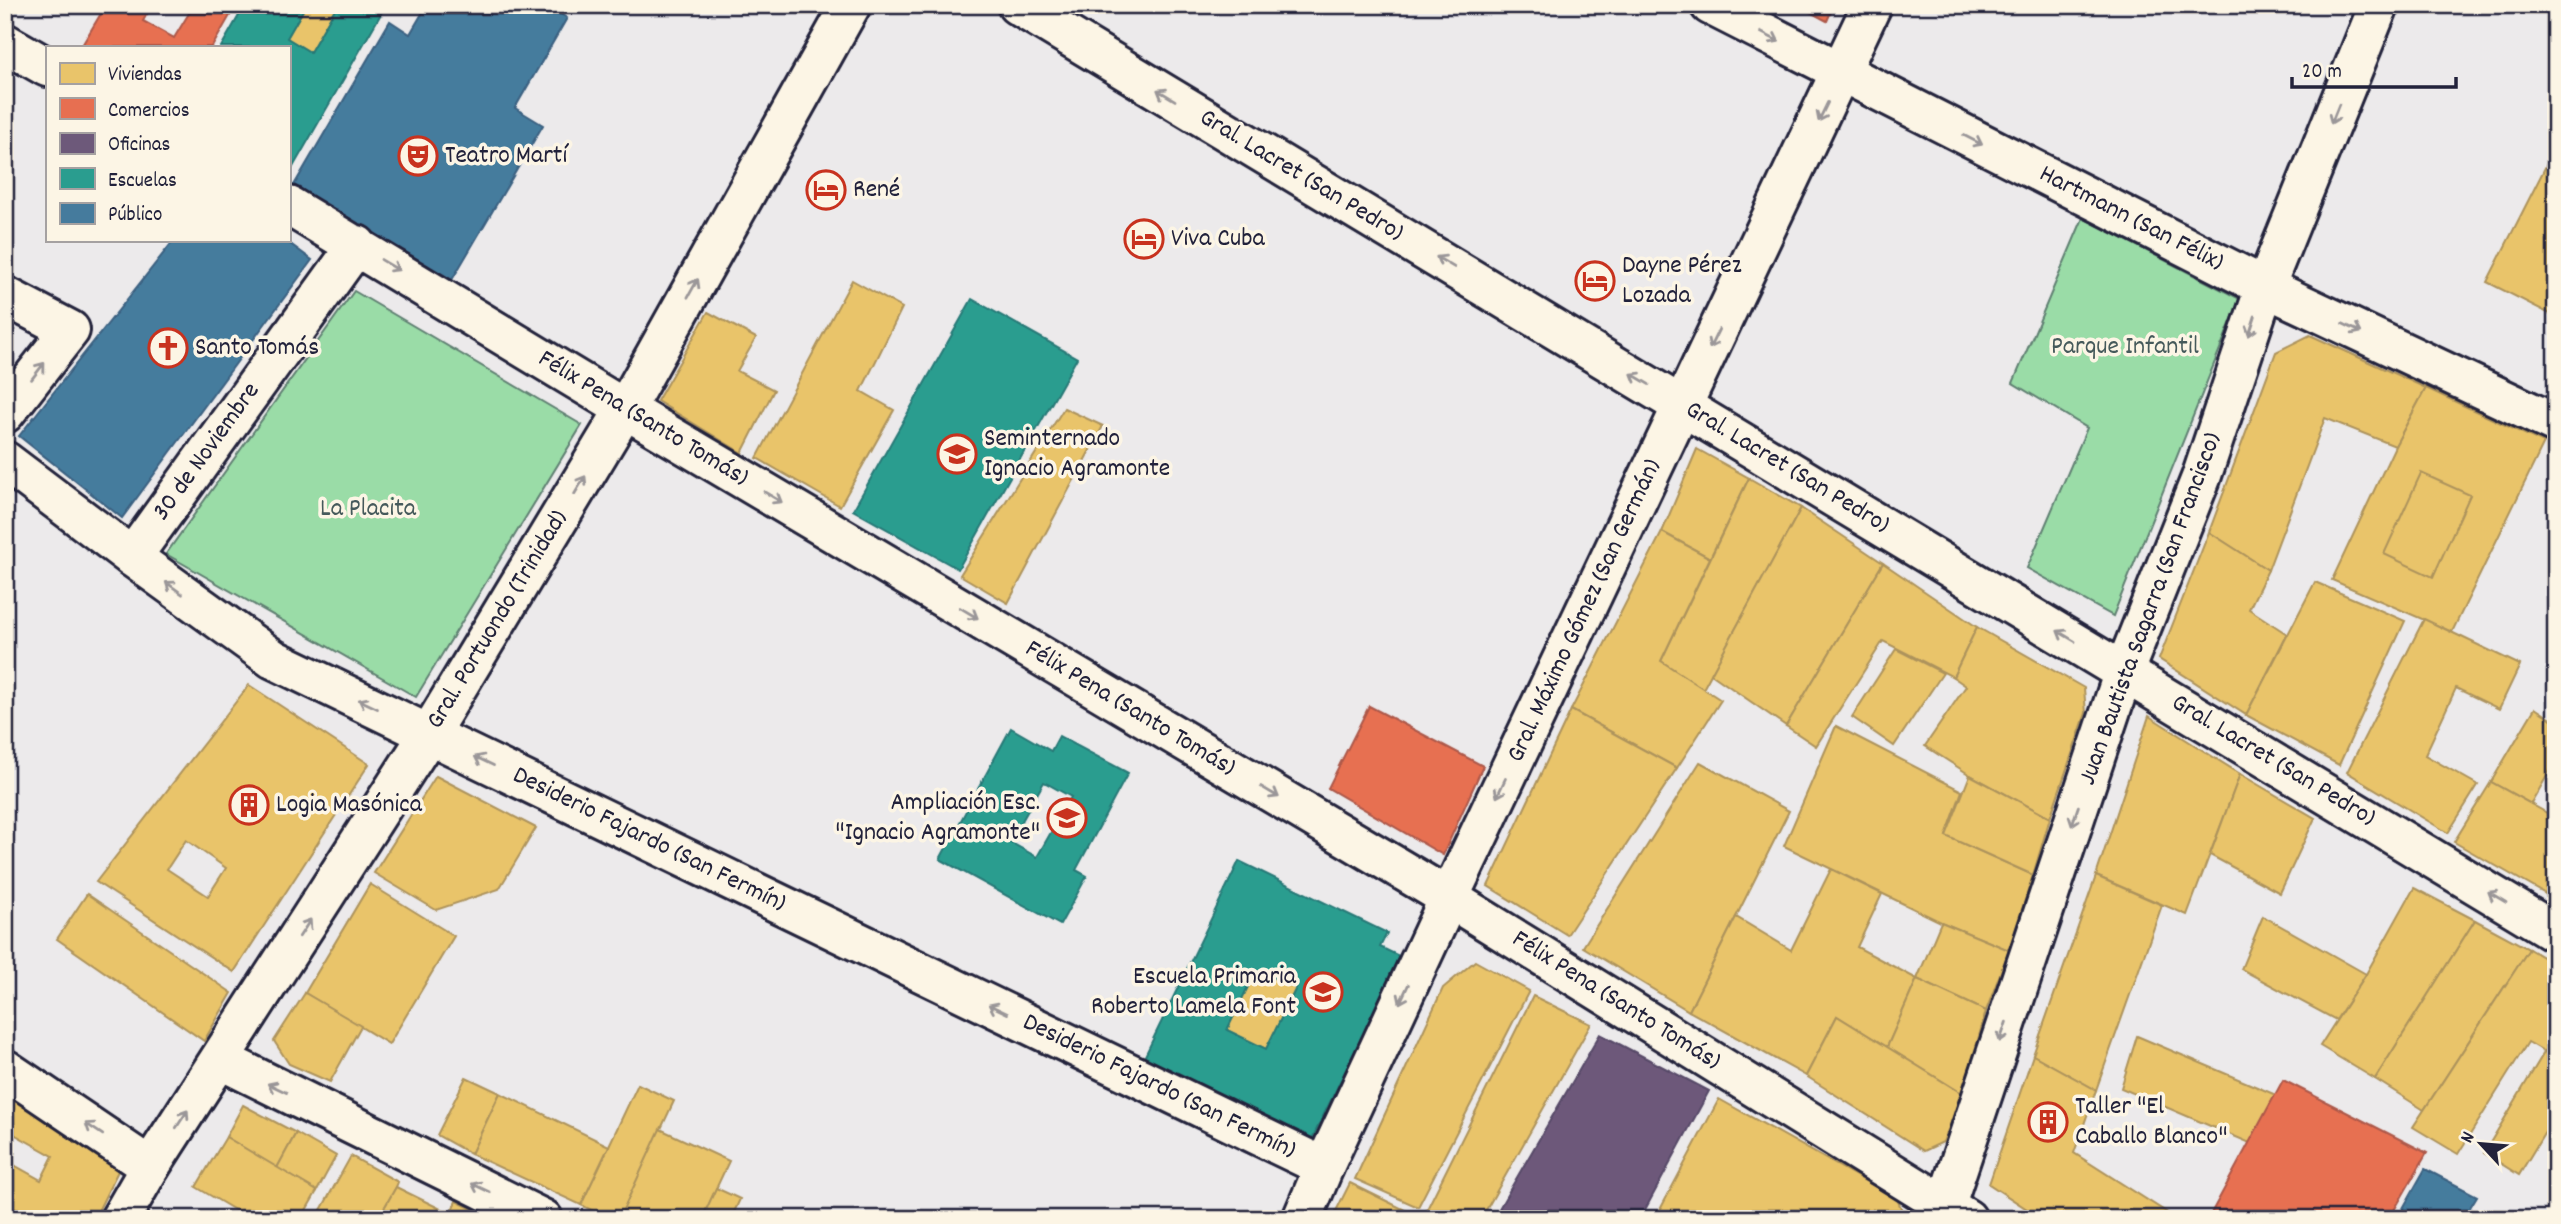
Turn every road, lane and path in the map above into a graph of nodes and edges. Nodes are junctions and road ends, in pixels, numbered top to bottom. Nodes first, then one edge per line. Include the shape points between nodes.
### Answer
1 (851, 5) edge
2 (1017, 5) edge
3 (1710, 5) edge
4 (1871, 5) edge
5 (2379, 5) edge
6 (5, 43) edge
7 (46, 66) edge
8 (1841, 73) junction
9 (290, 207) edge
10 (357, 245) junction
11 (2265, 287) junction
12 (5, 296) edge
13 (1682, 405) junction
14 (625, 409) junction
15 (5, 413) edge
16 (2556, 425) edge
17 (5, 461) edge
18 (132, 557) junction
19 (2124, 671) junction
20 (429, 734) junction
21 (1449, 898) junction
22 (2556, 933) edge
23 (221, 1060) junction
24 (5, 1069) edge
25 (150, 1167) junction
26 (1324, 1167) junction
27 (1951, 1214) edge
28 (120, 1219) edge
29 (542, 1219) edge
30 (1302, 1219) edge

14 -> 1 street, Gral. Portuondo (Trinidad)
13 -> 2 street, Gral. Lacret (San Pedro)
3 -> 8 street, Hartmann (San Félix)
4 - 8 street, Gral. Máximo Gómez (San Germán)
5 -> 11 street, Juan Bautista Sagarra (San Francisco)
6 - 7 street
8 -> 11 street, Hartmann (San Félix)
8 -> 13 street, Gral. Máximo Gómez (San Germán)
9 - 10 street, Félix Pena (Santo Tomás)
10 -> 14 street, Félix Pena (Santo Tomás)
10 - 18 street, 30 de Noviembre
11 -> 16 street, Hartmann (San Félix)
11 -> 19 street, Juan Bautista Sagarra (San Francisco) via 2201,478
15 -> 12 street via 70,330
19 -> 13 street, Gral. Lacret (San Pedro)
13 -> 21 street, Gral. Máximo Gómez (San Germán)
20 -> 14 street, Gral. Portuondo (Trinidad)
14 -> 21 street, Félix Pena (Santo Tomás)
17 - 18 street, Desiderio Fajardo (San Fermín)
20 -> 18 street, Desiderio Fajardo (San Fermín) via 273,659
22 -> 19 street, Gral. Lacret (San Pedro)
19 -> 27 street, Juan Bautista Sagarra (San Francisco)
23 -> 20 street, Gral. Portuondo (Trinidad)
26 -> 20 street, Desiderio Fajardo (San Fermín)
21 -> 26 street, Gral. Máximo Gómez (San Germán)
21 - 27 street, Félix Pena (Santo Tomás)
25 -> 23 street, Gral. Portuondo (Trinidad)
29 -> 23 street
25 -> 24 street
25 - 28 street, Gral. Portuondo (Trinidad)
26 - 30 street, Gral. Máximo Gómez (San Germán)

